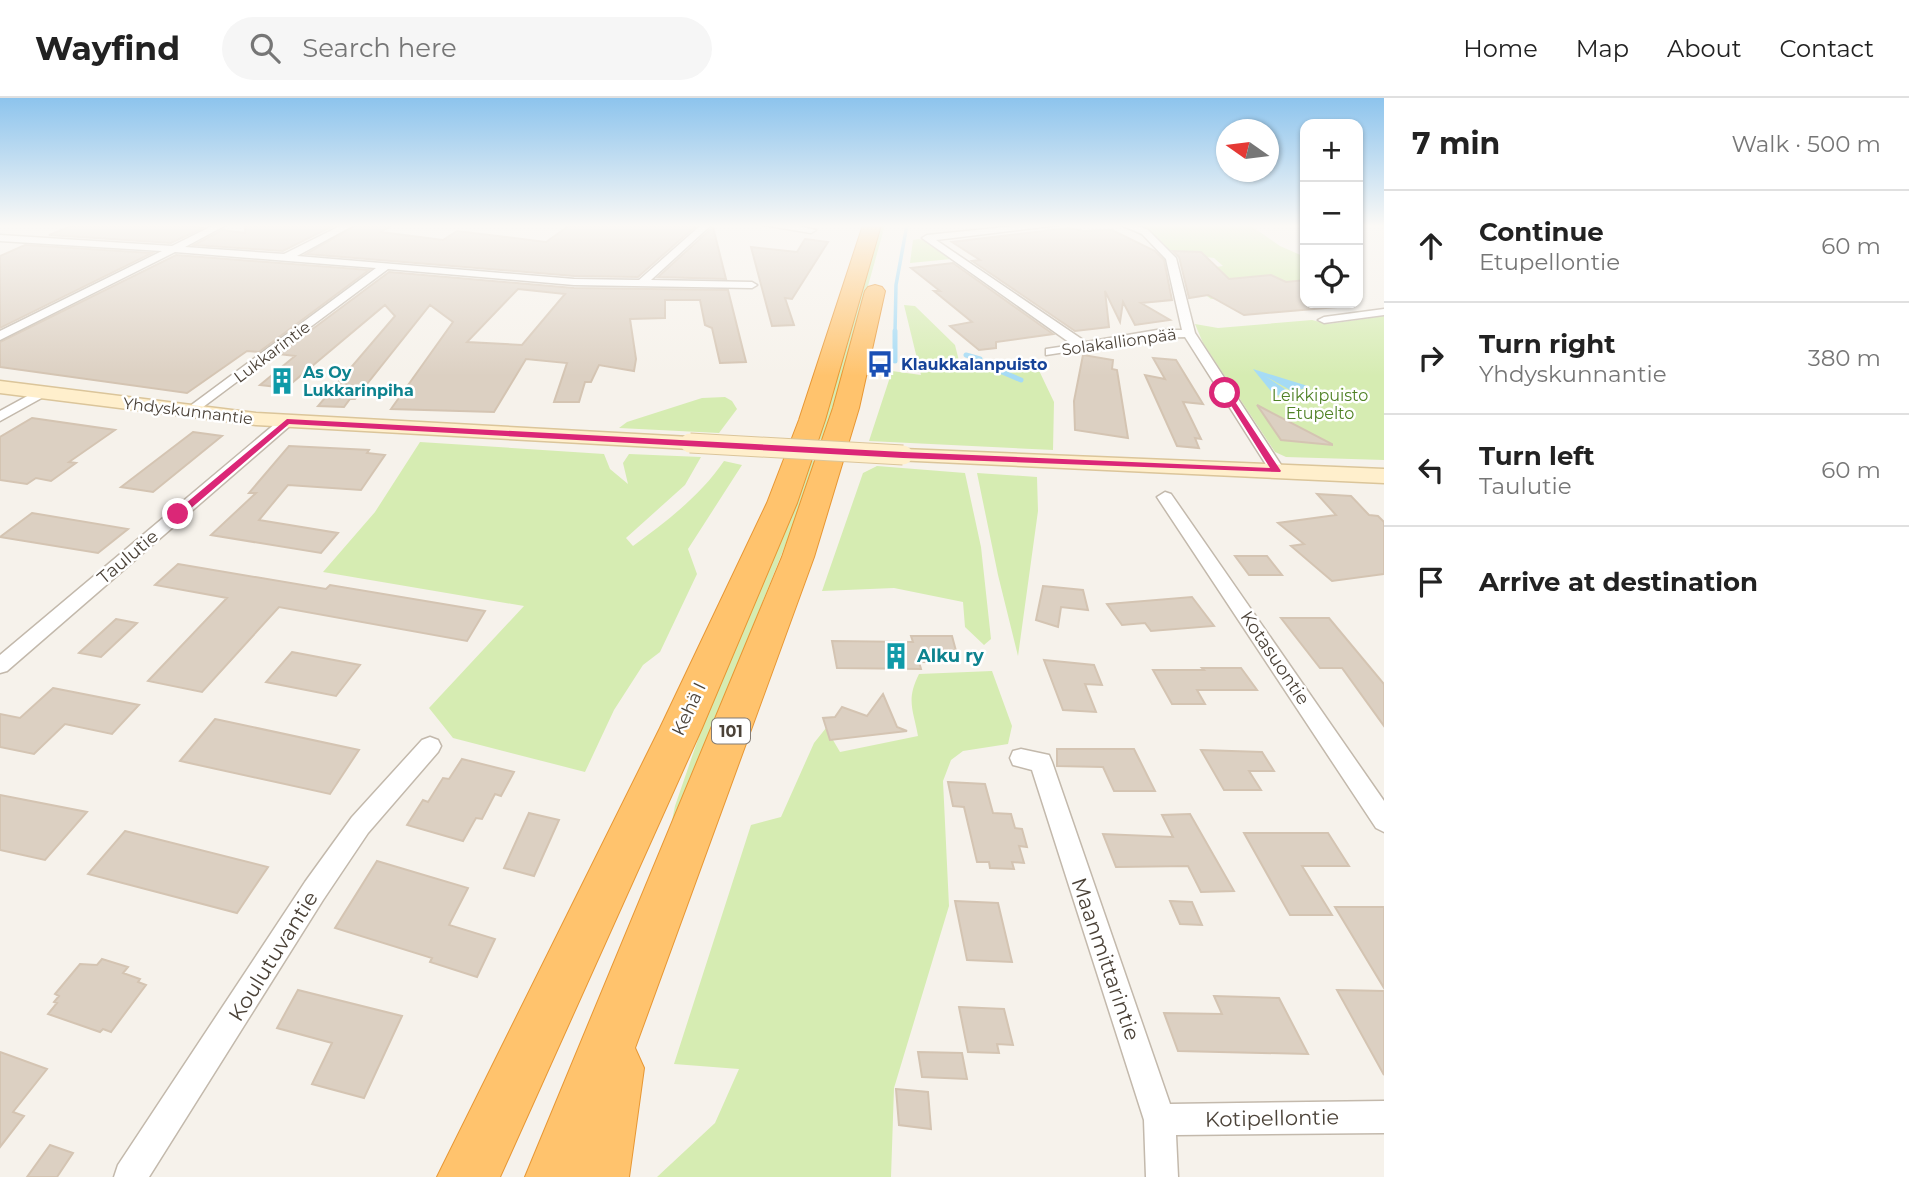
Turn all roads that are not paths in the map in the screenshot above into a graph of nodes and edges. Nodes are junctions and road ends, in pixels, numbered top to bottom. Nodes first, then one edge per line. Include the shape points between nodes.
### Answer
1 (120, 275) edge
2 (373, 275) edge
3 (501, 275) edge
4 (651, 275) edge
5 (857, 275) edge
6 (894, 275) edge
7 (977, 275) edge
8 (1175, 275) edge
9 (641, 284) junction
10 (752, 285) dead end
11 (1384, 312) edge
12 (1324, 320) dead end
13 (1189, 333) junction
14 (0, 336) edge
15 (1083, 346) junction
16 (1050, 352) dead end
17 (0, 387) edge
18 (42, 393) junction
19 (191, 412) junction
20 (0, 417) edge
21 (287, 421) junction
22 (1277, 471) junction
23 (1384, 476) edge
24 (1165, 497) dead end
25 (0, 666) edge
26 (430, 746) dead end
27 (1021, 758) dead end
28 (1384, 821) edge
29 (626, 998) junction
30 (1384, 1117) edge
31 (1160, 1120) junction
32 (130, 1177) edge
33 (468, 1177) edge
34 (556, 1177) edge
35 (598, 1177) edge
36 (1162, 1177) edge

1 - 14 street
2 - 19 street, Lukkarintie
3 - 9 street
4 - 9 street
5 - 33 highway, Kehä I / 101 via 777,515
6 - 29 highway, 101 via 806,533
7 - 15 street
8 - 13 street
9 - 10 street
11 - 12 street
13 - 15 street, Solakallionpää
13 - 22 street
15 - 16 street, Solakallionpää
17 - 18 main road, Yhdyskunnantie
18 - 19 main road, Yhdyskunnantie
18 - 20 street
19 - 21 main road, Yhdyskunnantie
21 - 22 main road, Yhdyskunnantie, bridge
21 - 25 street, Taulutie
22 - 23 main road, Yhdyskunnantie
24 - 28 street, Kotasuontie
26 - 32 street, Koulutuvantie via 360,825 314,891
27 - 31 street, Maanmittarintie via 1041,762
29 - 34 highway, 101
29 - 35 highway
30 - 31 street, Kotipellontie
31 - 36 street, Maanmittarintie

